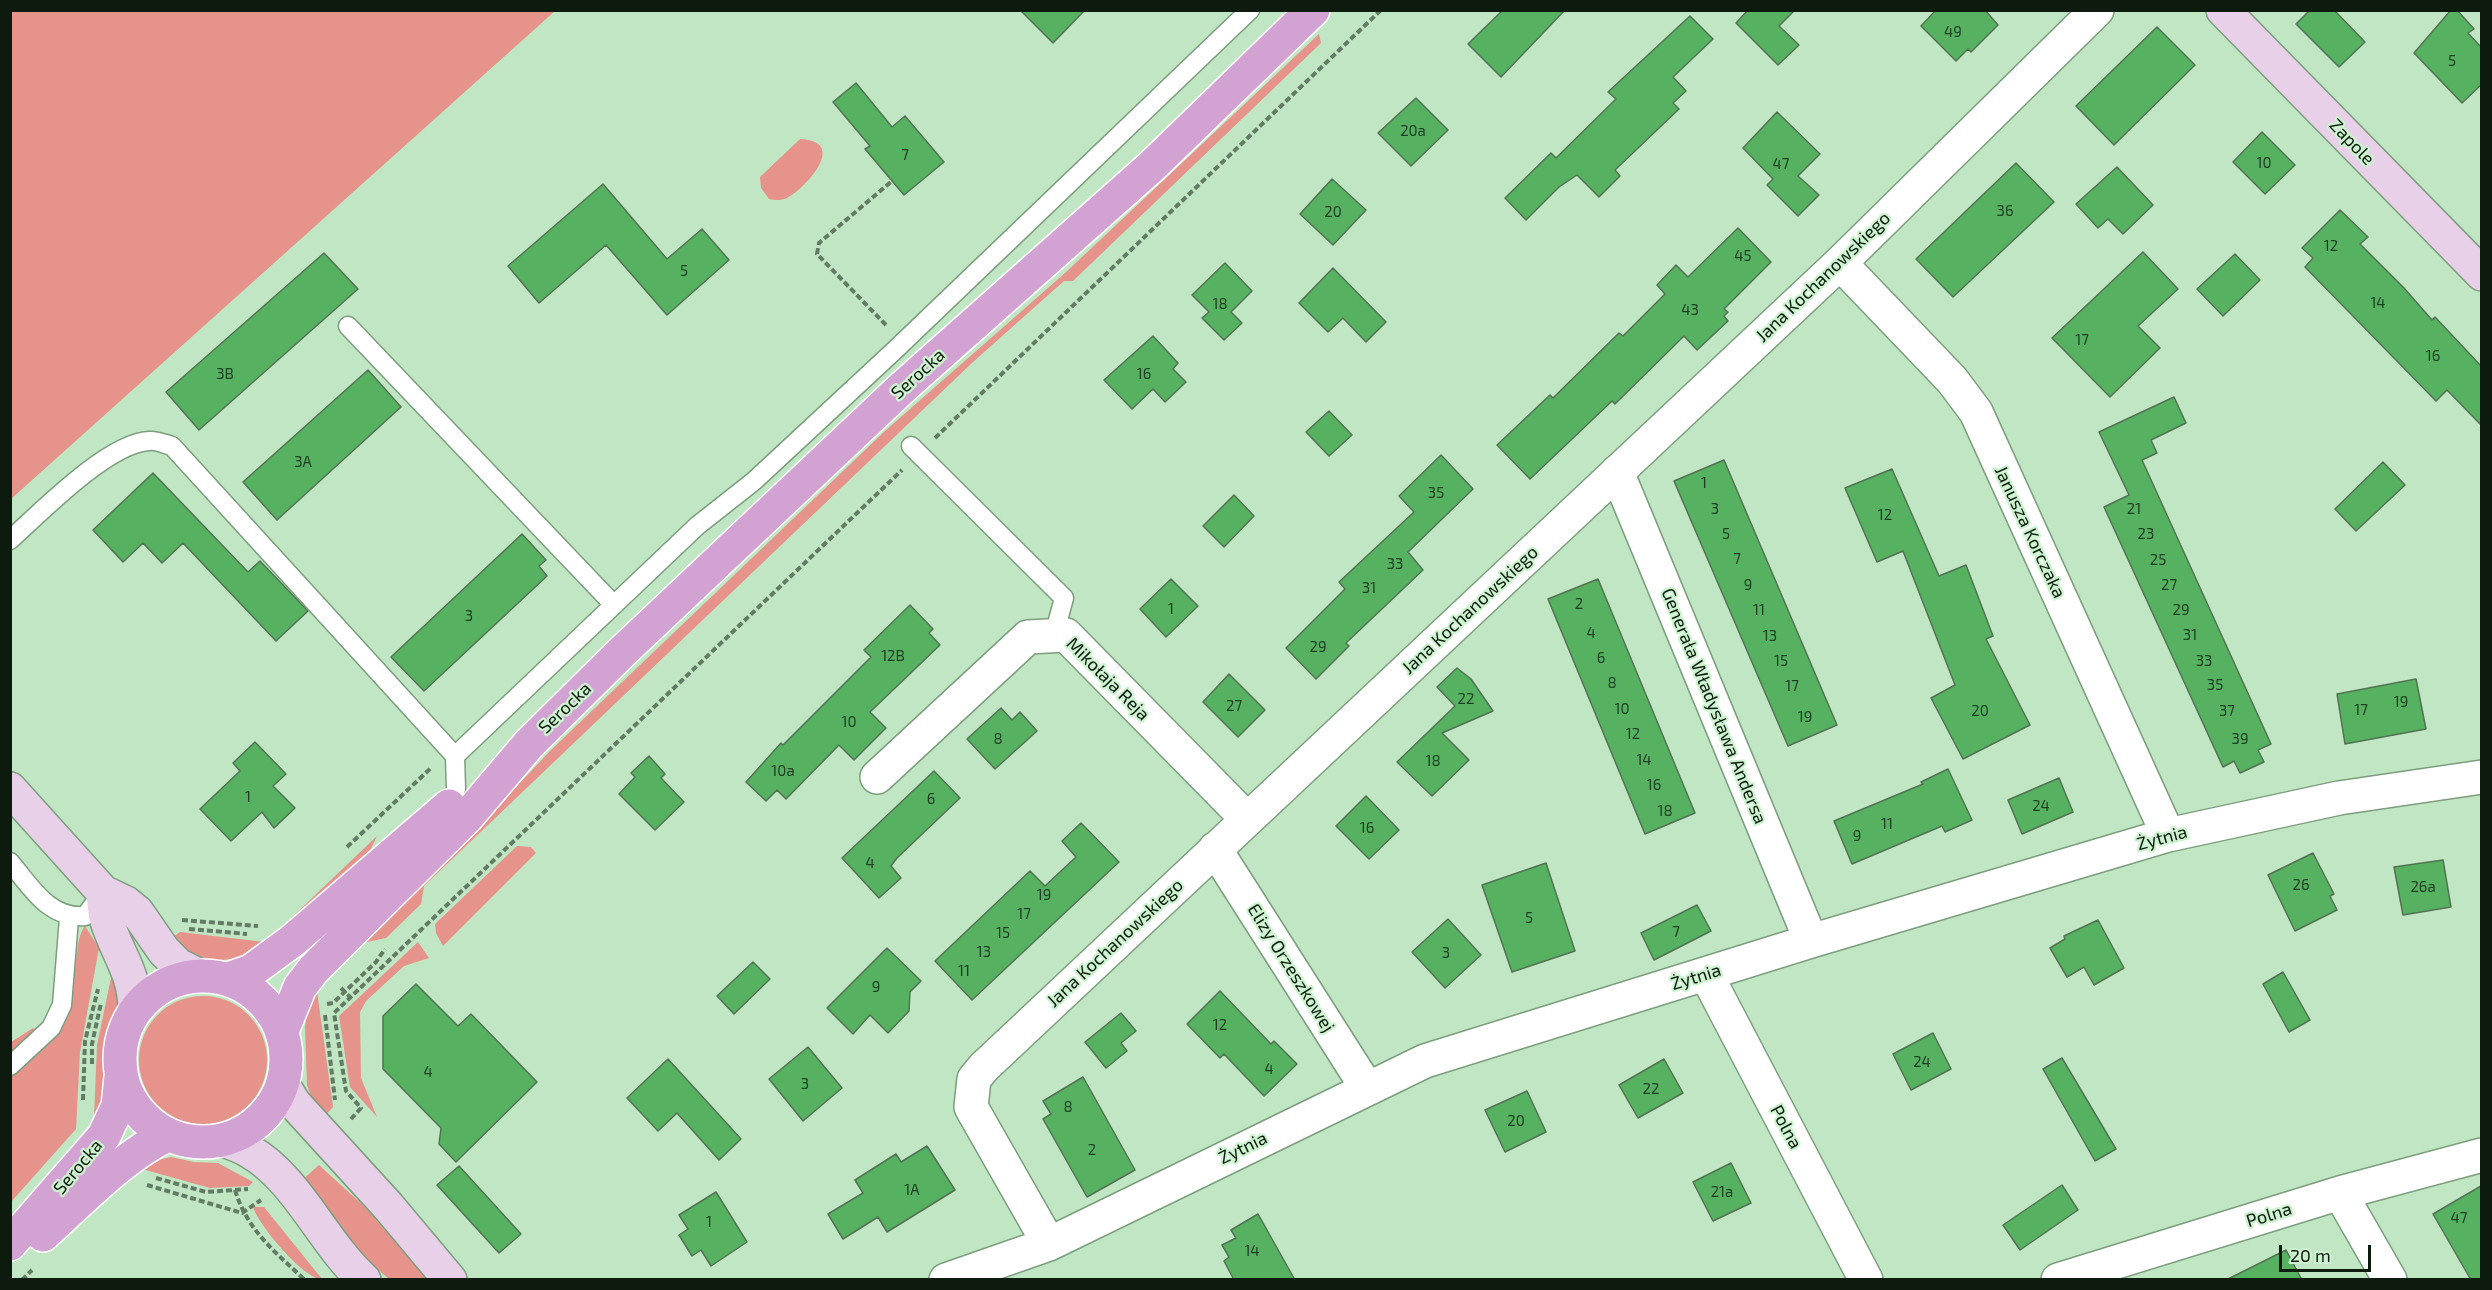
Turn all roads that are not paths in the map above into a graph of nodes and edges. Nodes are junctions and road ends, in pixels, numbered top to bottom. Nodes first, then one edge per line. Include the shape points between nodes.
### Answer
1 (1250, 10) edge
2 (1313, 10) edge
3 (2097, 10) edge
4 (2223, 10) edge
5 (1840, 262) junction
6 (2481, 274) edge
7 (348, 326) dead end
8 (915, 449) road end
9 (1617, 472) junction
10 (10, 540) edge
11 (614, 605) junction
12 (1054, 635) junction
13 (529, 744) junction
14 (455, 756) junction
15 (877, 777) dead end
16 (2481, 777) edge
17 (10, 789) edge
18 (452, 804) junction
19 (1247, 819) junction
20 (2168, 835) junction
21 (1215, 849) junction
22 (10, 862) edge
23 (103, 892) junction
24 (69, 918) junction
25 (1810, 941) junction
26 (1706, 974) junction
27 (213, 977) junction
28 (135, 1010) junction
29 (282, 1031) junction
30 (10, 1066) edge
31 (106, 1072) junction
32 (282, 1085) junction
33 (1366, 1088) junction
34 (168, 1135) junction
35 (223, 1140) junction
36 (2481, 1155) edge
37 (2340, 1193) junction
38 (10, 1244) edge
39 (1049, 1244) junction
40 (10, 1264) edge
41 (364, 1280) edge
42 (450, 1280) edge
43 (946, 1280) edge
44 (1866, 1280) edge
45 (2058, 1280) edge
46 (2390, 1280) edge

1 - 11 lane via 829,412
2 - 13 main road, Serocka via 1152,166 810,473
3 - 5 street, Jana Kochanowskiego
4 - 6 street, Zapole
5 - 9 street, Jana Kochanowskiego
5 - 20 street, Janusza Korczaka via 1952,380 1976,412
7 - 11 lane
8 - 12 lane via 1064,598
9 - 19 street, Jana Kochanowskiego
9 - 25 street, Generała Władysława Andersa
10 - 14 lane via 81,476 118,451 149,441 172,446
11 - 14 lane
12 - 15 street, Mikołaja Reja via 1028,637
12 - 19 street, Mikołaja Reja via 1066,635
13 - 18 main road, Serocka
13 - 29 main road, Serocka via 466,817 319,964 300,987
14 - 18 lane via 456,789
16 - 20 street, Żytnia via 2339,798
17 - 23 street
18 - 27 main road, Serocka via 288,944 251,970
19 - 21 street, Jana Kochanowskiego
20 - 25 street, Żytnia
21 - 33 street, Elizy Orzeszkowej
21 - 39 street, Jana Kochanowskiego via 974,1079 971,1107
22 - 24 lane via 45,904
23 - 24 lane via 85,916
23 - 27 street via 126,903 178,965
23 - 28 street via 107,920 135,991
24 - 30 lane via 62,1005 51,1028
25 - 26 street, Żytnia
26 - 33 street, Żytnia via 1425,1060
26 - 44 street, Polna
27 - 28 main road via 174,981
27 - 29 main road via 251,990 270,1008
28 - 31 main road via 124,1030 120,1052
29 - 32 main road via 287,1058
31 - 34 main road via 146,1120
31 - 38 main road, Serocka via 118,1106 104,1136
32 - 35 main road via 269,1110 249,1129
32 - 42 street
33 - 39 street, Żytnia
34 - 35 main road via 195,1142
34 - 40 main road, Serocka via 120,1168
35 - 41 street via 250,1151 280,1178 348,1266
36 - 37 street, Polna
37 - 45 street, Polna
37 - 46 street
39 - 43 street, Żytnia

